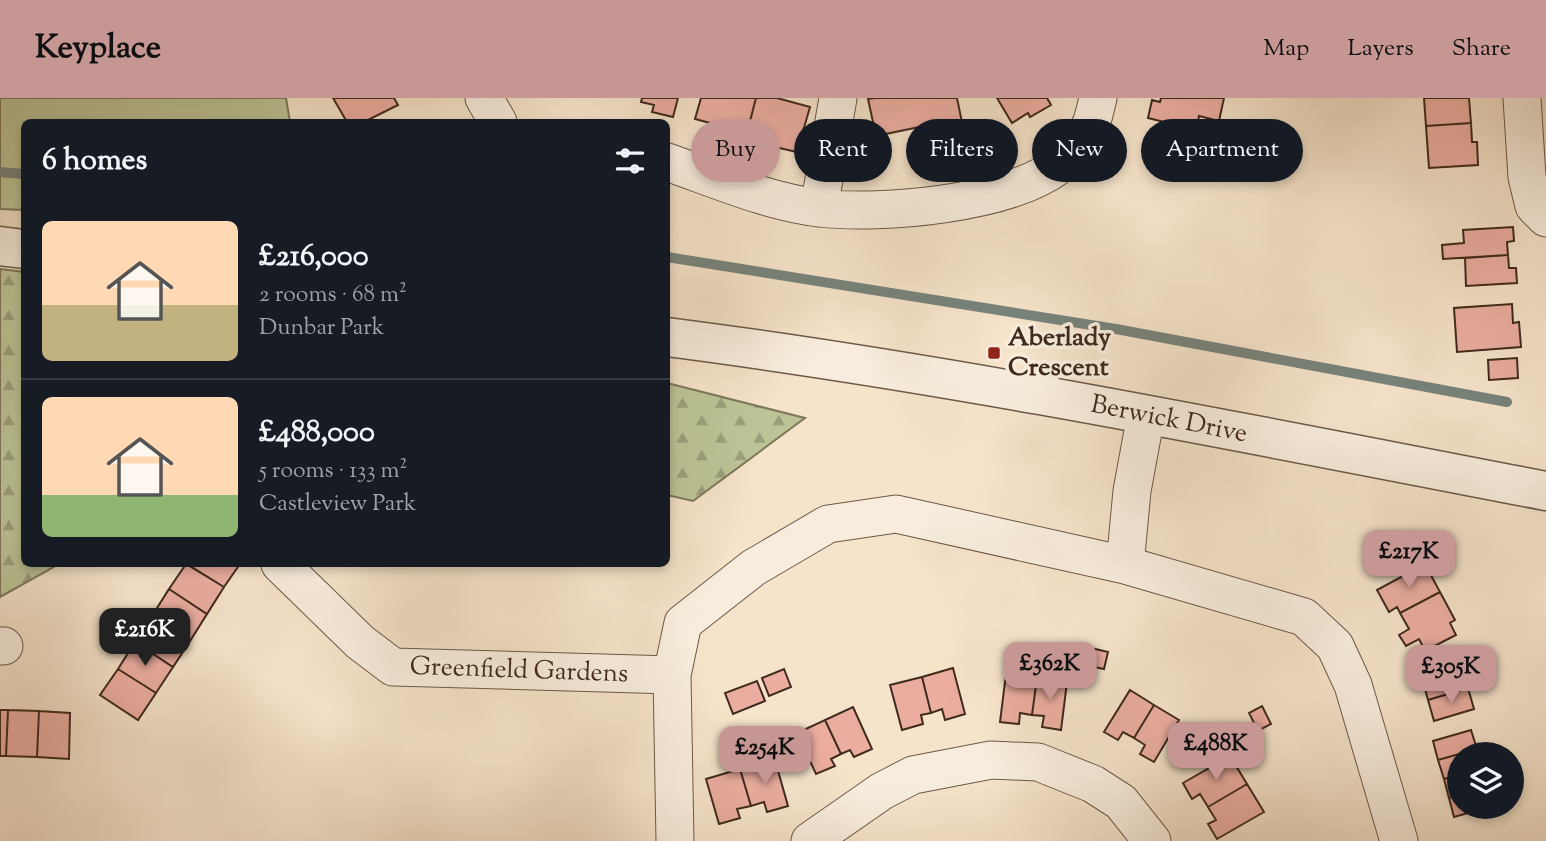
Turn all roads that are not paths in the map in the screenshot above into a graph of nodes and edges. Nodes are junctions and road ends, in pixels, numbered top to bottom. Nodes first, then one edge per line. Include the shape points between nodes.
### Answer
1 (484, 98) edge
2 (838, 98) edge
3 (1098, 98) edge
4 (1522, 98) edge
5 (496, 119) edge
6 (670, 163) edge
7 (819, 208) junction
8 (1546, 218) edge
9 (0, 246) edge
10 (21, 249) edge
11 (670, 337) edge
12 (1146, 415) junction
13 (1546, 491) edge
14 (1125, 565) junction
15 (283, 567) edge
16 (672, 675) junction
17 (675, 841) edge
18 (810, 841) edge
19 (1152, 841) edge
20 (1399, 841) edge

1 - 5 street
2 - 7 street
3 - 7 street via 1091,126 1059,165 1018,188 929,206 878,211
4 - 8 street via 1527,177 1534,206
6 - 7 street via 758,194
9 - 10 street
11 - 12 street, Berwick Drive via 793,353
12 - 13 street, Berwick Drive
12 - 14 street
14 - 16 street via 896,514 828,524 753,568 684,623
14 - 20 street via 1304,617 1335,646 1353,685
15 - 16 street, Greenfield Gardens via 360,642 393,667
16 - 17 street
18 - 19 street via 882,790 913,775 991,760 1038,762 1093,784 1121,802

